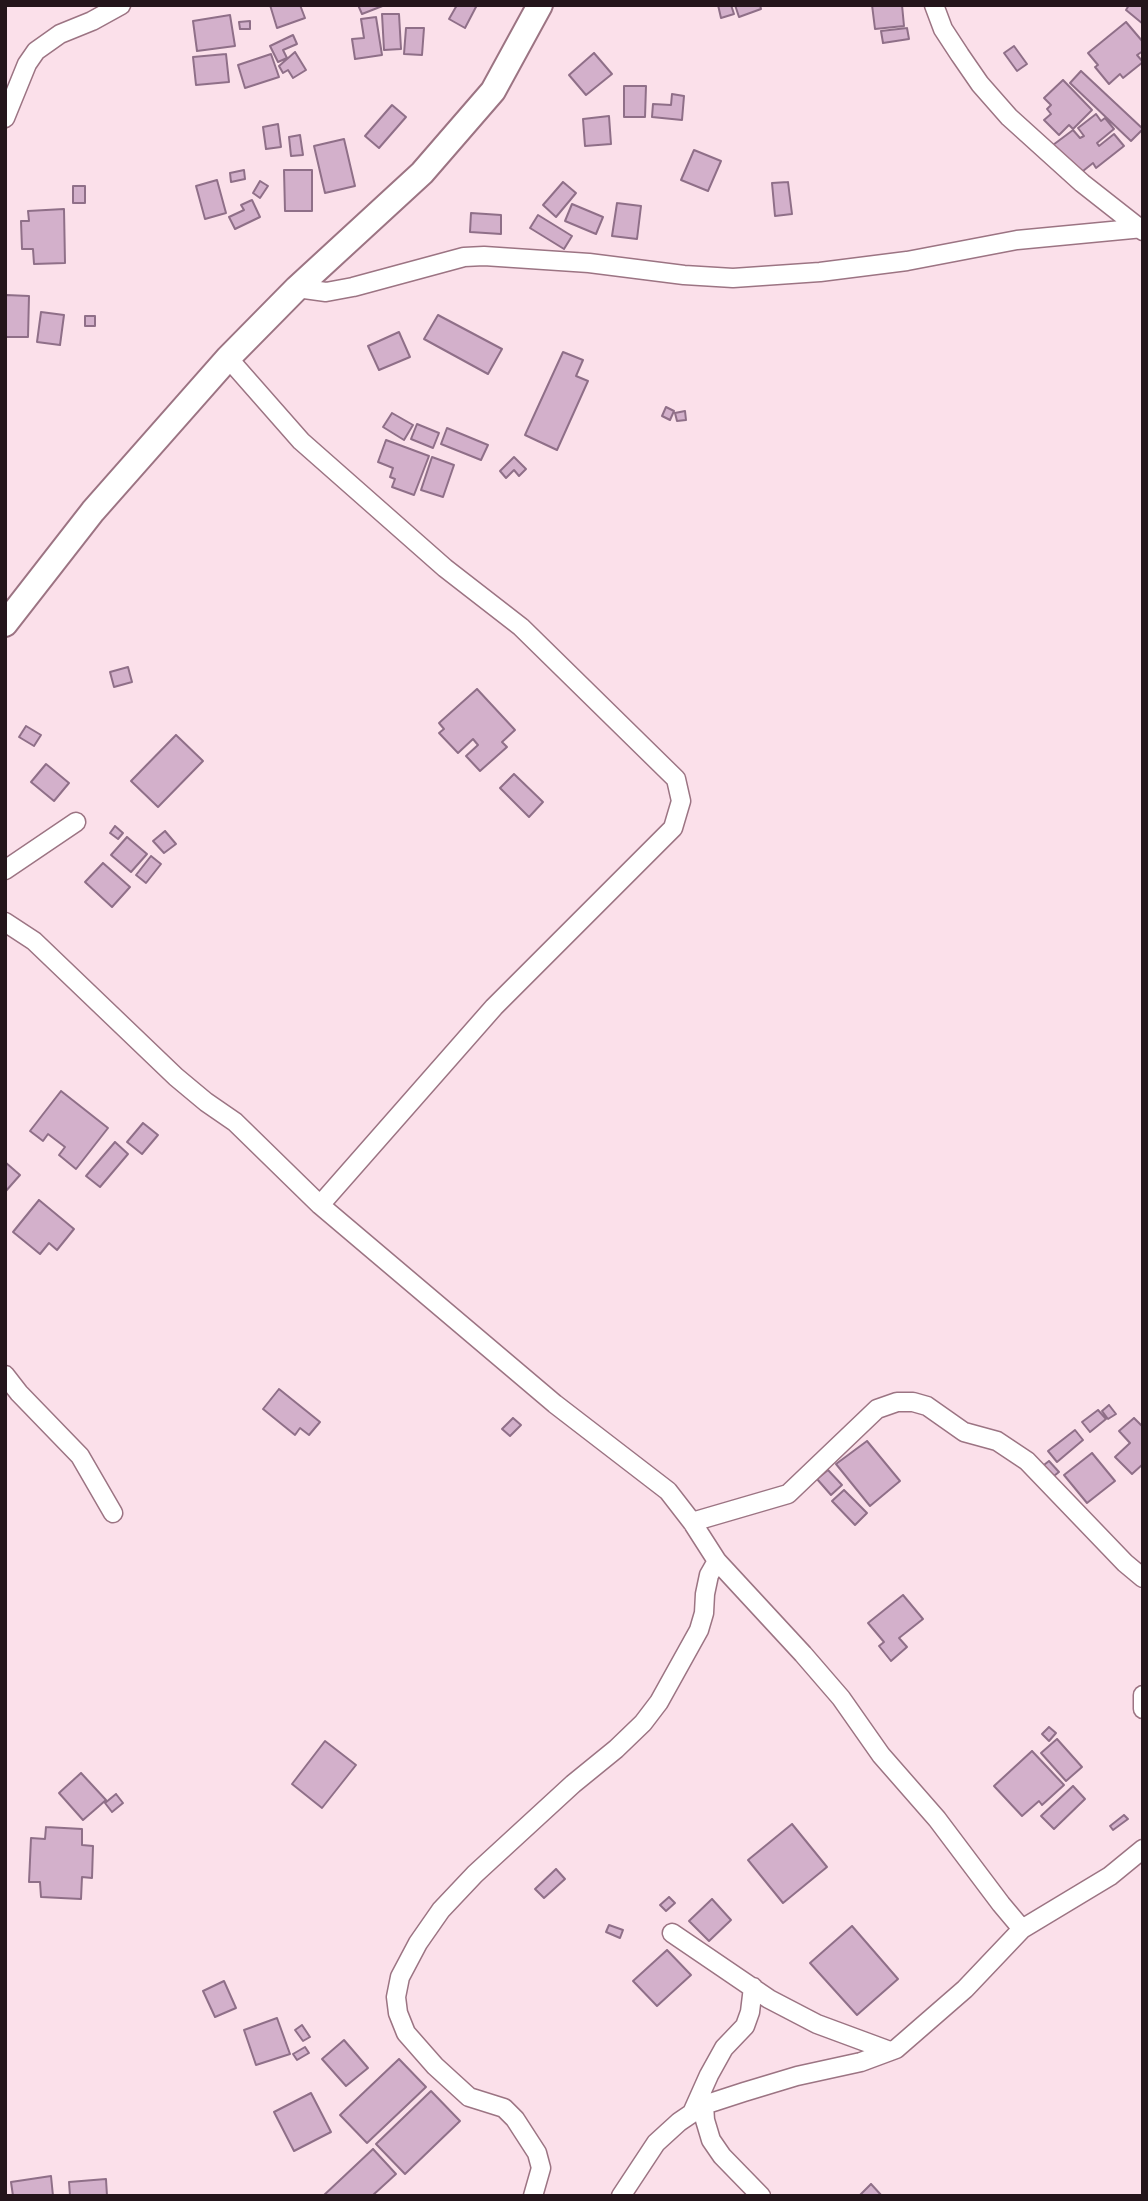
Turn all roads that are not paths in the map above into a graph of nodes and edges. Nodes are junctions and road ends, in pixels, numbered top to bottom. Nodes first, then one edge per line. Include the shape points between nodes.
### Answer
1 (121, 5) edge
2 (934, 5) edge
3 (535, 9) edge
4 (5, 118) edge
5 (1141, 229) edge
6 (297, 288) junction
7 (228, 358) junction
8 (5, 624) edge
9 (76, 821) dead end
10 (5, 870) edge
11 (5, 922) edge
12 (320, 1205) junction
13 (5, 1375) edge
14 (113, 1513) dead end
15 (692, 1522) junction
16 (716, 1561) junction
17 (1143, 1578) edge
18 (1143, 1695) edge
19 (1143, 1709) edge
20 (1143, 1849) edge
21 (1022, 1929) junction
22 (672, 1933) dead end
23 (752, 1987) junction
24 (890, 2051) junction
25 (698, 2109) junction
26 (533, 2196) edge
27 (621, 2196) edge
28 (761, 2196) edge

1 - 4 street via 60,34 36,51
2 - 5 street via 960,55 1009,117
3 - 6 main road via 493,91 422,173
5 - 6 street via 1017,240 820,272 733,278 484,256 326,292
6 - 7 main road
7 - 8 main road via 93,510
7 - 12 street via 301,441 445,568 521,627 676,779 681,801 673,828 494,1007
9 - 10 street
11 - 12 street via 34,941 176,1077 235,1122
12 - 15 street via 555,1404 668,1491
13 - 14 street via 80,1456
15 - 16 street
15 - 17 street via 788,1494 877,1409 913,1402 927,1406 964,1432 997,1441 1027,1461
16 - 21 street via 841,1698 881,1755
16 - 26 street via 699,1630 659,1702 616,1749 572,1784 441,1910 400,1977 396,1997 406,2033 470,2097 505,2108 537,2153 541,2168
18 - 19 street
20 - 21 street via 1110,1876
21 - 24 street via 965,1989
22 - 23 street
23 - 24 street via 817,2024
23 - 25 street via 745,2026 724,2048
24 - 25 street
25 - 27 street via 656,2143
25 - 28 street via 722,2156

